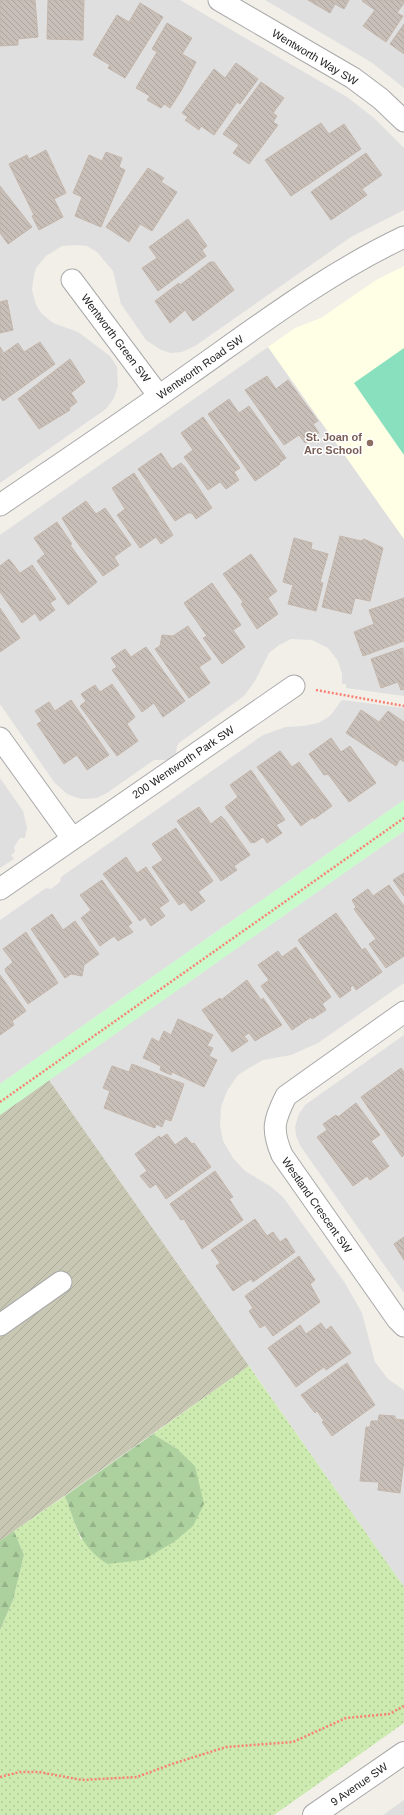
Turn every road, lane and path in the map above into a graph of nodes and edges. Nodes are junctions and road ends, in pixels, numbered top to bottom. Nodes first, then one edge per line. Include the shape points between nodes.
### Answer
1 (219, 0) edge
2 (404, 121) edge
3 (404, 237) edge
4 (72, 280) dead end
5 (159, 396) junction
6 (0, 505) edge
7 (294, 686) joint
8 (404, 706) edge
9 (0, 738) edge
10 (404, 818) edge
11 (72, 838) junction
12 (0, 889) edge
13 (404, 1012) edge
14 (0, 1102) edge
15 (61, 1282) dead end
16 (0, 1325) edge
17 (404, 1326) edge
18 (404, 1706) edge
19 (404, 1753) edge
20 (0, 1777) edge
21 (314, 1815) edge

1 - 2 street, Wentworth Way SW via 353,78
3 - 5 street, Wentworth Road SW via 362,258 307,291
4 - 5 street, Wentworth Green SW
5 - 6 street, Wentworth Road SW
7 - 8 path
7 - 11 street, 200 Wentworth Park SW
9 - 11 street
10 - 14 path
11 - 12 street, 200 Wentworth Park SW
13 - 17 street, Westland Crescent SW via 286,1096 277,1114 274,1131 282,1155 396,1319
15 - 16 street
18 - 20 path via 389,1714 346,1718 293,1742 226,1747 137,1777 82,1780 39,1772 20,1772
19 - 21 street, 9 Avenue SW

